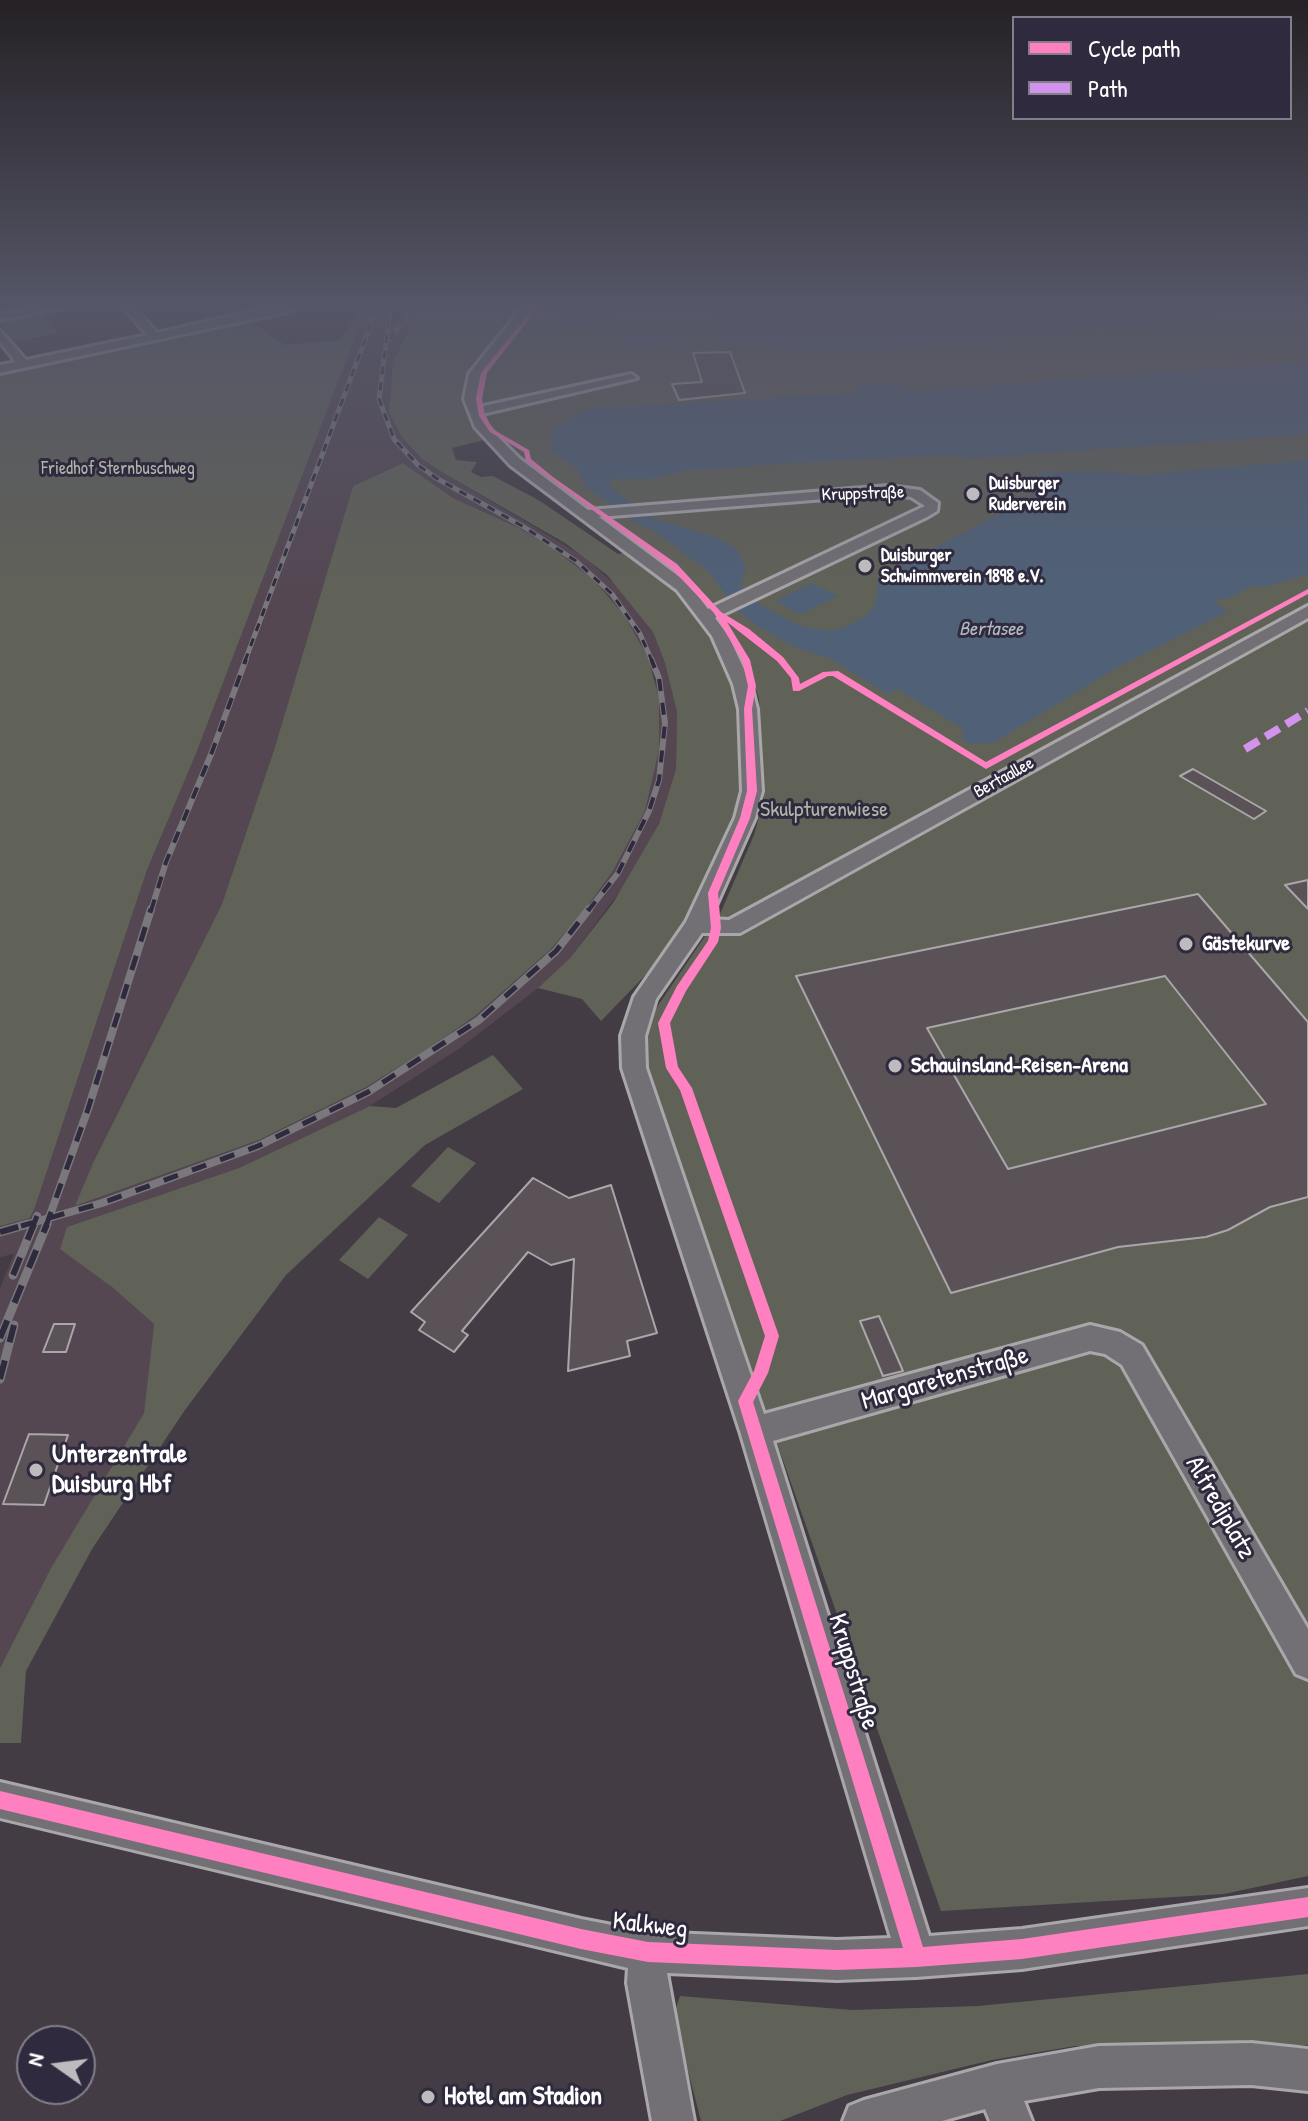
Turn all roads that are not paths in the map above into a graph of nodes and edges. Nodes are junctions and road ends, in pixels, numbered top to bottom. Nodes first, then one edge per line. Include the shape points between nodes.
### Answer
1 (471, 402) edge
2 (528, 402) edge
3 (473, 412) junction
4 (587, 514) junction
5 (1308, 611) edge
6 (707, 616) junction
7 (696, 925) junction
8 (1132, 1355) joint
9 (755, 1431) junction
10 (1308, 1662) edge
11 (0, 1800) edge
12 (1308, 1907) edge
13 (648, 1952) junction
14 (916, 1957) junction
15 (1308, 2070) edge
16 (1004, 2103) edge
17 (673, 2121) edge
18 (864, 2121) edge

1 - 3 street
2 - 3 street
3 - 4 street, Kruppstraße via 496,445
4 - 6 street, Kruppstraße via 661,568
4 - 6 street, Kruppstraße via 888,490 915,493 931,503 928,511
5 - 7 street, Bertaallee via 732,928
6 - 7 street, Kruppstraße via 742,684 752,791
7 - 9 street, Kruppstraße via 645,997 633,1036 634,1068
8 - 9 street, Margaretenstraße via 1110,1341 1090,1338
8 - 10 street, Alfrediplatz
9 - 14 street, Kruppstraße
11 - 13 street, Kalkweg
12 - 14 street, Kalkweg via 1022,1949
13 - 14 street, Kalkweg via 837,1960
13 - 17 street via 647,1983
15 - 16 street via 1251,2064 1099,2067
16 - 18 street

